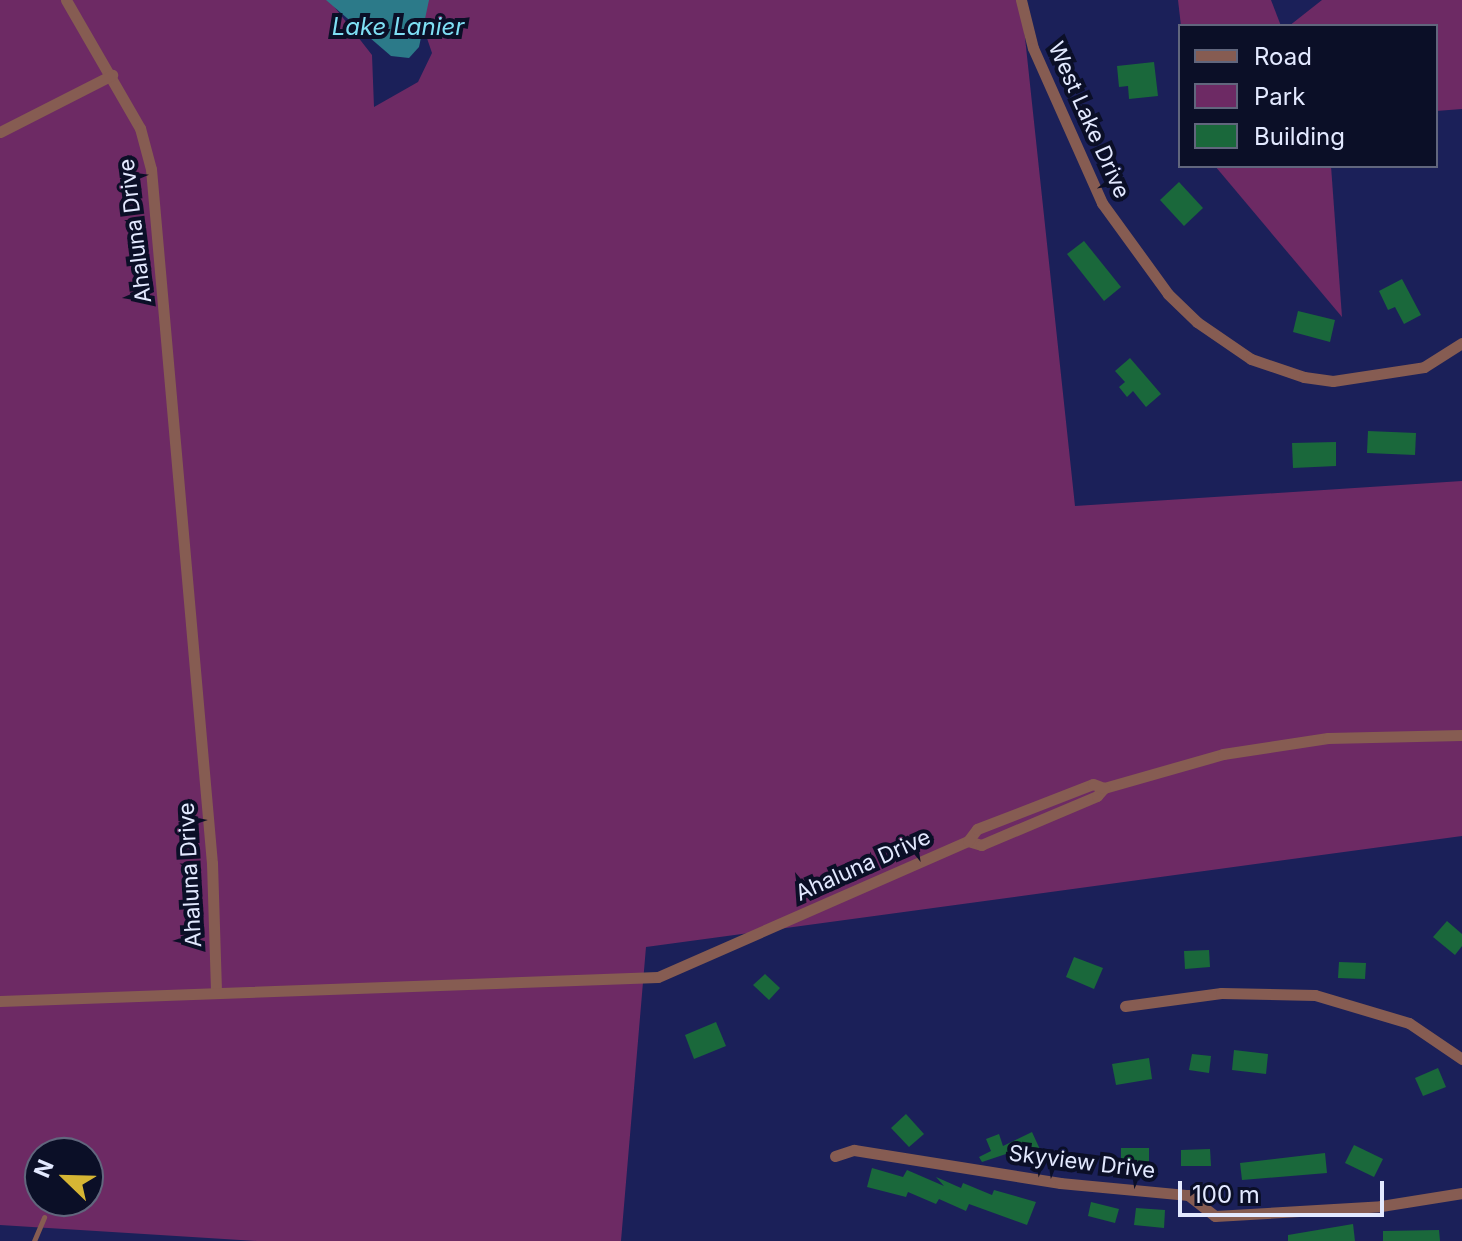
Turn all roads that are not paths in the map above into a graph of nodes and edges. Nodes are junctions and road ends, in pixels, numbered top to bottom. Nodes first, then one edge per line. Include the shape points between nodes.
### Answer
1 (66, 0) edge
2 (1021, 0) edge
3 (112, 75) junction
4 (0, 132) edge
5 (1462, 343) edge
6 (1462, 735) edge
7 (216, 990) junction
8 (0, 1001) edge
9 (1125, 1006) dead end
10 (1462, 1059) edge
11 (835, 1156) dead end
12 (1462, 1193) edge
13 (44, 1217) dead end
14 (34, 1241) edge

1 - 3 street, Ahaluna Drive
2 - 5 street, West Lake Drive via 1033,48 1102,203 1168,294 1197,322 1251,359 1333,381 1424,367
3 - 4 street
3 - 7 street, Ahaluna Drive via 140,128 151,169 212,863
6 - 7 street, Ahaluna Drive via 1279,743 1104,788 1097,796 981,845 968,841 658,977
7 - 8 street
9 - 10 street via 1221,993 1315,995 1409,1023
11 - 12 street, Skyview Drive via 854,1150 1060,1183 1188,1195 1215,1216 1381,1206
13 - 14 lane

